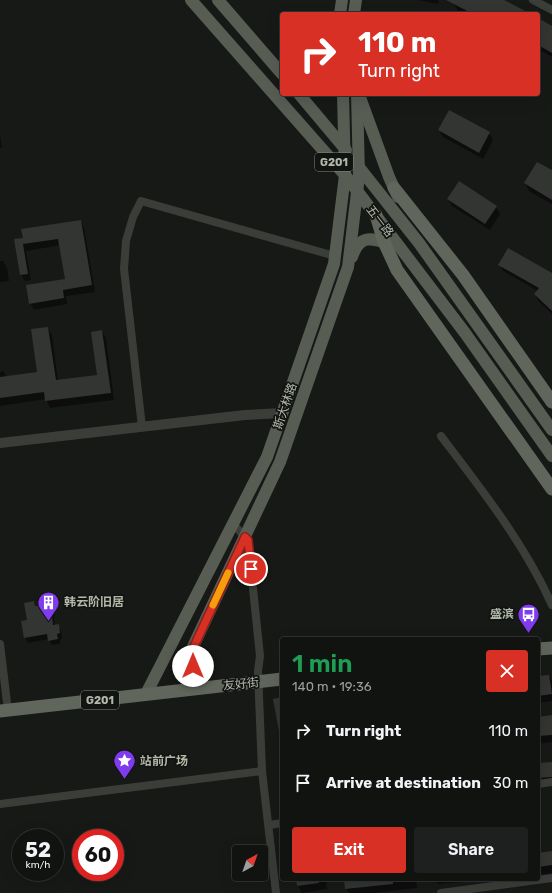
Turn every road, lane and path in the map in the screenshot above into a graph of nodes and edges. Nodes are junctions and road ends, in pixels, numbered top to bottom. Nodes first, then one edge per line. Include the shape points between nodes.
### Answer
1 (191, 0) edge
2 (218, 0) edge
3 (342, 0) edge
4 (356, 0) edge
5 (533, 0) edge
6 (537, 0) edge
7 (550, 8) edge
8 (340, 12) edge
9 (354, 12) edge
10 (280, 72) edge
11 (301, 96) edge
12 (343, 96) edge
13 (358, 96) edge
14 (359, 96) edge
15 (345, 149) junction
16 (359, 167) junction
17 (345, 175) junction
18 (394, 188) junction
19 (357, 191) junction
20 (376, 215) junction
21 (384, 242) junction
22 (419, 243) junction
23 (401, 248) junction
24 (335, 256) junction
25 (348, 267) junction
26 (552, 402) edge
27 (282, 413) junction
28 (142, 427) junction
29 (552, 430) edge
30 (441, 436) dead end
31 (0, 443) edge
32 (552, 456) edge
33 (552, 489) edge
34 (233, 524) junction
35 (245, 537) junction
36 (552, 605) edge
37 (0, 644) edge
38 (552, 648) edge
39 (540, 649) edge
40 (280, 679) edge
41 (258, 682) junction
42 (200, 688) junction
43 (146, 694) junction
44 (4, 711) edge
45 (262, 771) junction
46 (552, 782) edge
47 (540, 784) edge
48 (0, 804) edge
49 (280, 823) edge
50 (270, 825) junction
51 (552, 878) edge
52 (540, 880) edge
53 (530, 881) edge
54 (276, 893) edge
55 (441, 893) edge

1 - 17 main road, 五一路 / G201
2 - 10 main road
3 - 8 main road
4 - 9 main road
5 - 7 street
6 - 7 street
11 - 15 main road
12 - 15 main road, 斯大林路
13 - 16 main road, 斯大林路
14 - 18 main road
15 - 16 main road
15 - 17 main road, 斯大林路
16 - 19 main road, 斯大林路
16 - 22 main road
17 - 19 main road, 五一路 / G201
17 - 24 main road, 斯大林路
18 - 22 main road
18 - 26 highway via 463,275
19 - 20 main road, 五一路 / G201
19 - 25 main road, 斯大林路
20 - 21 highway
20 - 23 main road, 五一路 / G201
21 - 23 main road
21 - 25 main road via 374,239 362,241 356,246
21 - 33 highway via 397,270
22 - 29 main road
23 - 32 main road, 五一路 / G201
24 - 27 main road, 斯大林路
24 - 28 street via 141,201 126,241 124,269
25 - 35 main road, 斯大林路 via 280,462
27 - 28 street
27 - 34 main road, 斯大林路 via 267,456
28 - 31 street
30 - 36 street via 504,519 543,584
34 - 35 street
34 - 43 main road, 斯大林路
35 - 41 street via 248,540 260,656
35 - 42 main road, 斯大林路 via 190,655
37 - 44 street
38 - 39 highway
40 - 41 highway, 友好街 / G201
41 - 42 highway, 友好街 / G201
41 - 45 street
42 - 43 highway, G201
43 - 44 highway, G201
45 - 48 street
45 - 50 street
46 - 47 street
49 - 50 street
50 - 54 street
51 - 52 street
53 - 55 street

